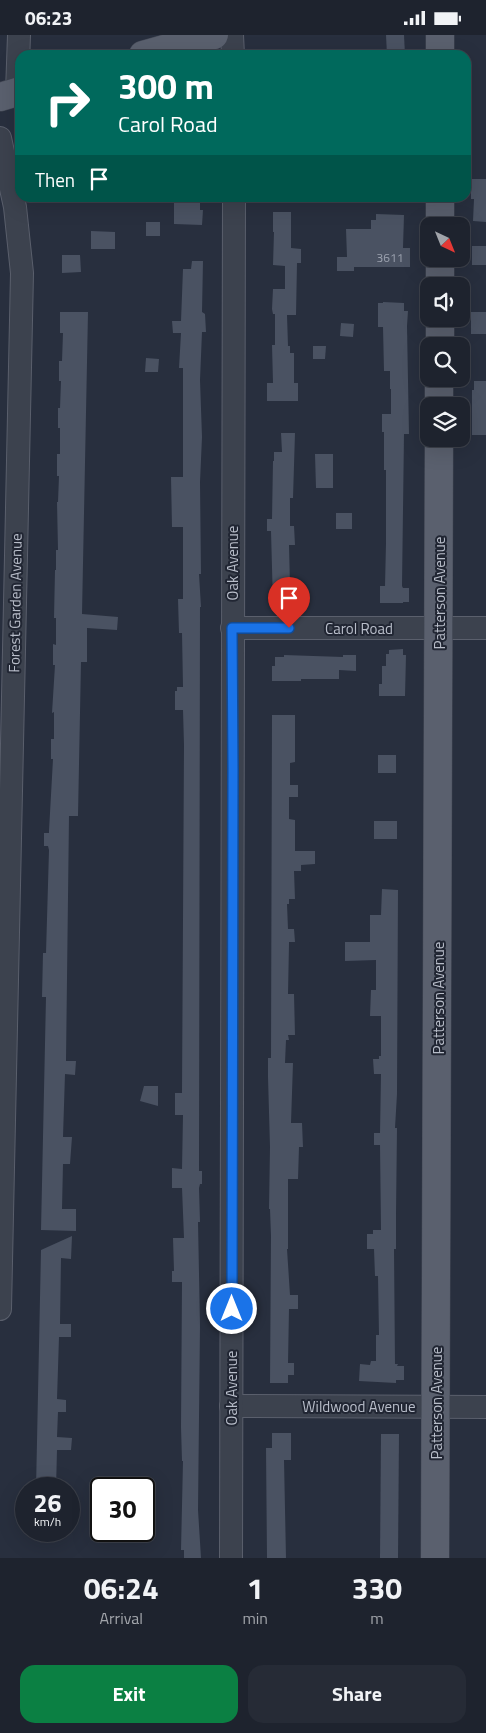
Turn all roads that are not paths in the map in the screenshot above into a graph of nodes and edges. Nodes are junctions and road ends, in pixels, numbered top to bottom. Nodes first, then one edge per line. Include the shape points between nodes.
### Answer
1 (18, 35) edge
2 (214, 35) edge
3 (232, 35) edge
4 (440, 35) edge
5 (16, 50) edge
6 (161, 50) edge
7 (233, 50) edge
8 (440, 50) edge
9 (15, 64) edge
10 (12, 93) edge
11 (0, 138) edge
12 (234, 202) edge
13 (440, 202) edge
14 (440, 217) edge
15 (439, 447) edge
16 (232, 628) junction
17 (439, 628) junction
18 (486, 628) edge
19 (2, 1109) edge
20 (0, 1309) edge
21 (231, 1406) junction
22 (437, 1406) junction
23 (486, 1407) edge
24 (231, 1558) edge
25 (435, 1558) edge

1 - 5 street
2 - 6 main road
3 - 7 street
4 - 8 main road
9 - 10 street
11 - 19 street, Forest Garden Avenue via 15,207 22,273
12 - 16 street, Oak Avenue
13 - 14 main road
15 - 17 main road, Patterson Avenue
16 - 17 street, Carol Road
16 - 21 street, Oak Avenue
17 - 18 street, Carol Road
17 - 22 main road, Patterson Avenue
19 - 20 street, Forest Garden Avenue
21 - 22 street, Wildwood Avenue
21 - 24 street, Oak Avenue
22 - 23 street, Wildwood Avenue
22 - 25 main road, Patterson Avenue

